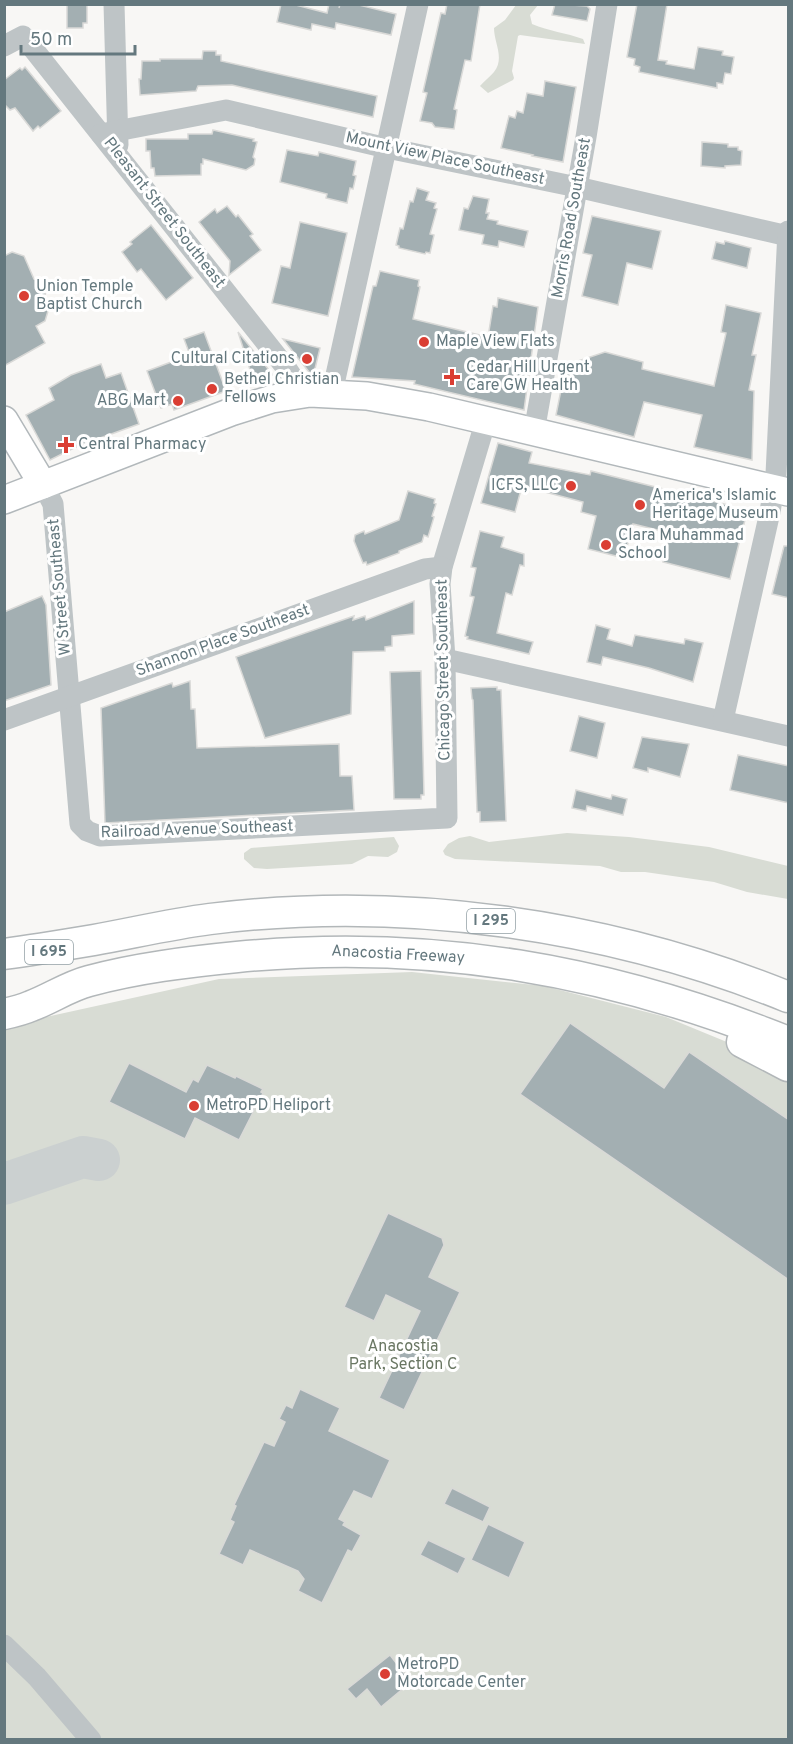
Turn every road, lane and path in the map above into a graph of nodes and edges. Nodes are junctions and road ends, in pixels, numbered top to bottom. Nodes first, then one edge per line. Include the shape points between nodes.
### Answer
1 (114, 4) edge
2 (418, 4) edge
3 (607, 4) edge
4 (4, 46) edge
5 (109, 132) junction
6 (387, 148) junction
7 (577, 187) junction
8 (789, 231) edge
9 (788, 236) edge
10 (332, 393) junction
11 (297, 394) junction
12 (4, 420) edge
13 (486, 420) junction
14 (534, 432) junction
15 (43, 485) junction
16 (781, 491) edge
17 (4, 500) edge
18 (442, 567) junction
19 (445, 659) junction
20 (69, 696) junction
21 (4, 720) edge
22 (723, 720) junction
23 (789, 736) edge
24 (447, 818) joint
25 (94, 940) junction
26 (4, 954) edge
27 (4, 964) edge
28 (86, 982) junction
29 (635, 989) junction
30 (4, 997) edge
31 (789, 997) edge
32 (4, 1014) edge
33 (789, 1042) edge
34 (789, 1066) edge
35 (4, 1645) edge
36 (92, 1740) edge

1 - 5 street
2 - 6 street
3 - 7 street, Morris Road Southeast
4 - 5 street, Pleasant Street Southeast via 23,36
5 - 6 street, Mount View Place Southeast via 226,110
5 - 11 street, Pleasant Street Southeast via 118,156 287,369
6 - 7 street, Mount View Place Southeast
6 - 10 street
7 - 9 street, Mount View Place Southeast
7 - 14 street, Morris Road Southeast
8 - 9 street
9 - 16 street
10 - 11 main road
10 - 13 main road via 398,401
11 - 15 main road via 231,412
12 - 15 main road, W Street Southeast
13 - 14 main road
13 - 18 street, Chicago Street Southeast
14 - 16 main road
15 - 17 main road
15 - 20 street, W Street Southeast via 53,504
16 - 22 street
18 - 19 street, Chicago Street Southeast
18 - 20 street, Shannon Place Southeast via 424,569
19 - 22 street
19 - 24 street, Chicago Street Southeast
20 - 21 street, Shannon Place Southeast
20 - 24 street, Railroad Avenue Southeast via 80,824 95,835
22 - 23 street
25 - 26 highway
25 - 27 highway, I 695
25 - 31 highway, I 295 via 248,915 436,915 549,929 630,946
28 - 29 highway, Anacostia Freeway / I 295 via 222,958 351,951 490,960
28 - 30 highway, I 695
28 - 32 highway, Anacostia Freeway
29 - 33 highway, Anacostia Freeway / I 295
29 - 34 highway
35 - 36 street

